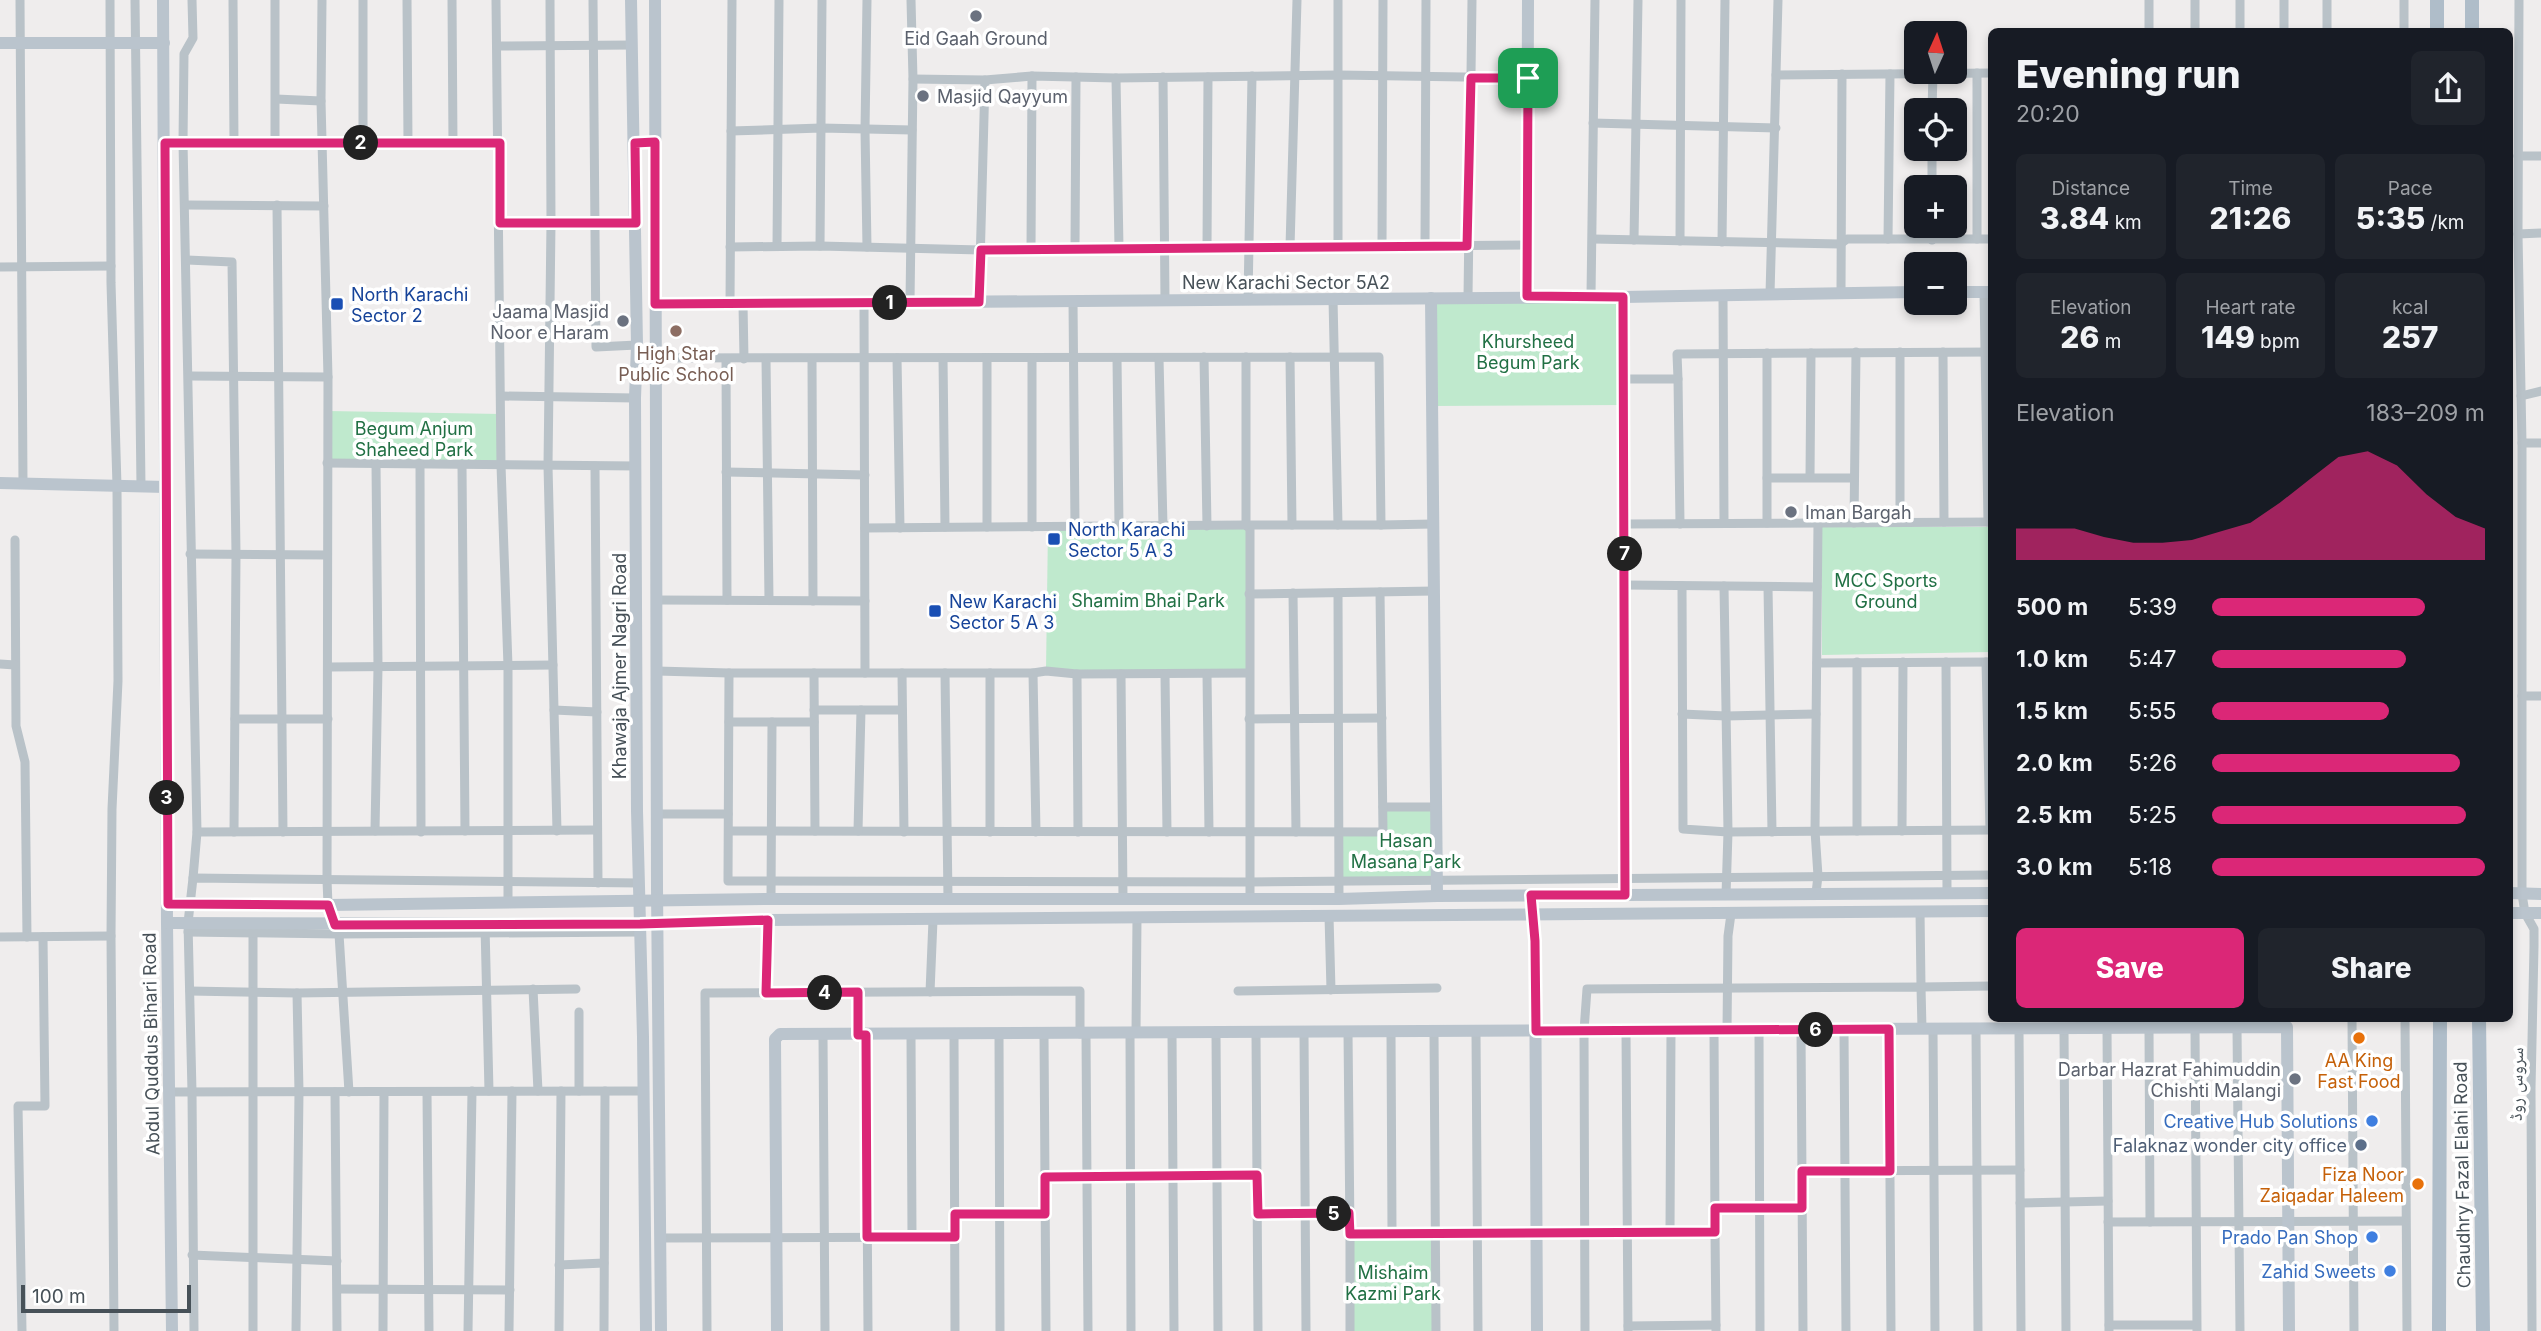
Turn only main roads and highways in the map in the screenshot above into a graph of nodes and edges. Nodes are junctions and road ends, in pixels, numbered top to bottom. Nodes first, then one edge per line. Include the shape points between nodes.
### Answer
1 (163, 0) edge
2 (631, 0) edge
3 (655, 0) edge
4 (1528, 0) edge
5 (2437, 0) edge
6 (2472, 0) edge
7 (2437, 28) edge
8 (2472, 28) edge
9 (0, 43) edge
10 (163, 43) junction
11 (655, 142) junction
12 (635, 143) junction
13 (1904, 292) edge
14 (1967, 292) edge
15 (1988, 292) edge
16 (1527, 296) junction
17 (1623, 297) junction
18 (1431, 298) junction
19 (655, 304) junction
20 (658, 422) junction
21 (636, 423) junction
22 (0, 483) edge
23 (166, 487) junction
24 (1988, 893) edge
25 (2516, 894) edge
26 (2541, 894) edge
27 (1531, 895) junction
28 (1625, 895) junction
29 (1437, 896) junction
30 (658, 901) junction
31 (640, 902) junction
32 (168, 904) junction
33 (1988, 911) edge
34 (2513, 913) edge
35 (2541, 913) edge
36 (1533, 914) junction
37 (167, 923) junction
38 (658, 923) junction
39 (640, 928) junction
40 (2440, 1022) edge
41 (2479, 1022) edge
42 (1536, 1031) junction
43 (2439, 1296) junction
44 (172, 1331) edge
45 (646, 1331) edge
46 (661, 1331) edge
47 (777, 1331) edge
48 (1537, 1331) edge
49 (2289, 1331) edge
50 (2440, 1331) edge
51 (2446, 1331) edge
52 (2482, 1331) edge

1 - 10 main road, Abdul Quddus Bihari Road
2 - 12 main road, Khawaja Ajmer Nagri Road
3 - 11 main road
4 - 16 main road
5 - 7 main road
6 - 8 main road
9 - 10 main road
10 - 23 main road, Abdul Quddus Bihari Road
11 - 12 main road
11 - 19 main road
12 - 21 main road, Khawaja Ajmer Nagri Road
13 - 17 main road, New Karachi Sector 5A2
14 - 15 main road
16 - 17 main road, New Karachi Sector 5A2
16 - 18 main road, New Karachi Sector 5A2
17 - 28 main road
18 - 19 main road, New Karachi Sector 5A2
18 - 29 main road
19 - 20 main road
20 - 21 main road
20 - 30 main road
21 - 31 main road, Khawaja Ajmer Nagri Road
22 - 23 main road
23 - 32 main road, Abdul Quddus Bihari Road
24 - 28 main road
25 - 26 main road
27 - 28 main road
27 - 29 main road
27 - 36 main road
29 - 30 main road
30 - 31 main road
30 - 38 main road
31 - 32 main road
31 - 39 main road, Khawaja Ajmer Nagri Road
32 - 37 main road, Abdul Quddus Bihari Road
33 - 36 main road
34 - 35 main road
36 - 38 main road
36 - 42 main road
37 - 39 main road via 337,930
37 - 44 main road, Abdul Quddus Bihari Road
38 - 39 main road
38 - 46 main road
39 - 45 main road, Khawaja Ajmer Nagri Road
40 - 43 main road, Chaudhry Fazal Elahi Road
41 - 52 main road, Chaudhry Fazal Elahi Road
42 - 47 main road via 780,1034 775,1039
42 - 48 main road
42 - 49 main road via 2287,1027
43 - 50 main road, Chaudhry Fazal Elahi Road
43 - 51 main road

